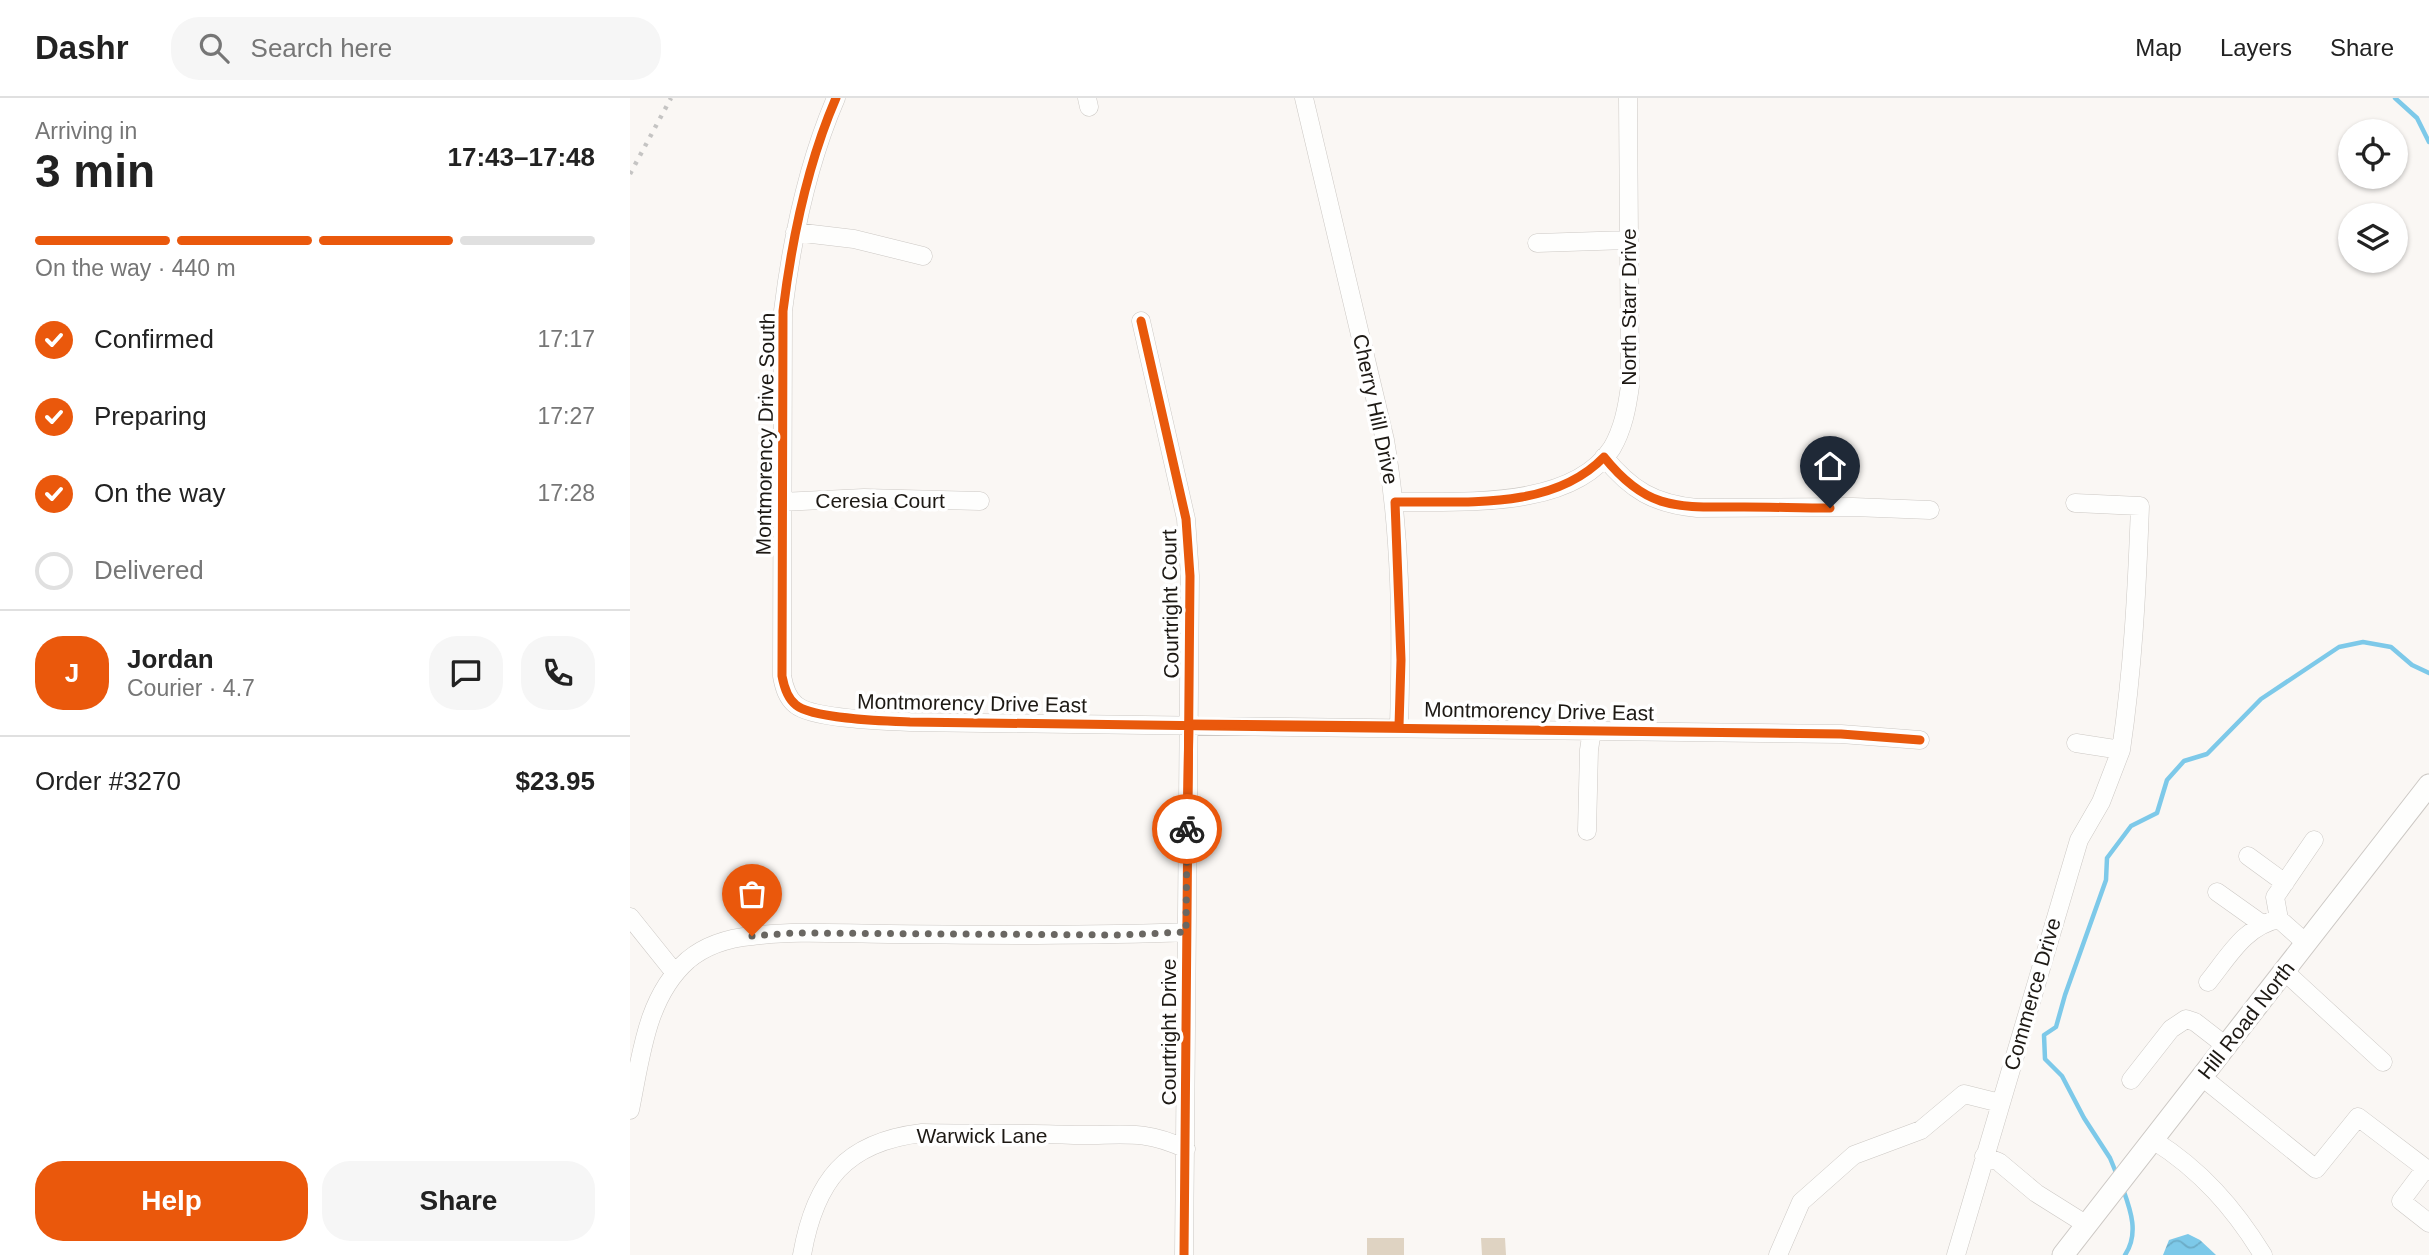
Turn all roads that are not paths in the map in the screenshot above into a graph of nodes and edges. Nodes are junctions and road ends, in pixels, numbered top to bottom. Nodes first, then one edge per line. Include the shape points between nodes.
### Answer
1 (836, 98) edge
2 (1304, 98) edge
3 (1628, 98) edge
4 (795, 232) junction
5 (1628, 240) junction
6 (1537, 243) dead end
7 (923, 256) dead end
8 (1141, 321) dead end
9 (1604, 457) junction
10 (980, 501) dead end
11 (781, 502) junction
12 (1395, 502) junction
13 (2075, 503) dead end
14 (1930, 510) dead end
15 (822, 713) joint
16 (1189, 724) junction
17 (1399, 726) junction
18 (1592, 730) junction
19 (1920, 740) dead end
20 (2076, 743) dead end
21 (2121, 750) junction
22 (2429, 785) edge
23 (1587, 831) dead end
24 (2314, 840) dead end
25 (2248, 856) dead end
26 (2285, 883) junction
27 (2217, 892) dead end
28 (630, 917) edge
29 (2270, 922) junction
30 (1186, 932) junction
31 (2306, 943) junction
32 (2284, 971) junction
33 (675, 973) junction
34 (2208, 982) dead end
35 (2226, 1046) junction
36 (2383, 1062) dead end
37 (2202, 1077) junction
38 (2132, 1080) dead end
39 (2000, 1103) junction
40 (630, 1110) edge
41 (2153, 1140) junction
42 (1186, 1149) junction
43 (1984, 1156) junction
44 (2427, 1170) edge
45 (2429, 1223) edge
46 (2087, 1225) junction
47 (802, 1255) edge
48 (1184, 1255) edge
49 (1778, 1255) edge
50 (1956, 1255) edge
51 (2063, 1255) edge
52 (2263, 1255) edge

1 - 4 street, Montmorency Drive South via 816,151
2 - 12 street, Cherry Hill Drive via 1385,440
3 - 5 street, North Starr Drive
4 - 7 street via 854,239
4 - 11 street, Montmorency Drive South via 783,310
5 - 6 street
5 - 9 street, North Starr Drive via 1630,386 1621,429
8 - 16 street, Courtright Court via 1186,519
9 - 12 street, North Starr Drive via 1581,477 1535,494
9 - 14 street via 1634,488 1674,506
10 - 11 street, Ceresia Court via 864,498
11 - 15 street, Montmorency Drive South via 782,676 794,704
12 - 17 street, Cherry Hill Drive
13 - 21 street, Commerce Drive via 2140,506 2137,613
15 - 16 street, Montmorency Drive East via 866,720
16 - 17 street, Montmorency Drive East
16 - 30 street, Courtright Drive
17 - 18 street, Montmorency Drive East
18 - 19 street, Montmorency Drive East via 1841,734
18 - 23 street
20 - 21 street
21 - 39 street, Commerce Drive via 2101,802 2079,840
22 - 31 main road, Hill Road North
24 - 26 street
25 - 26 street
26 - 29 street via 2275,897
27 - 29 street
28 - 33 street
29 - 31 street
29 - 34 street via 2248,932
30 - 33 street via 752,936 710,946
30 - 42 street, Courtright Drive
31 - 32 main road, Hill Road North
32 - 35 main road, Hill Road North
32 - 36 street
33 - 40 street via 653,1011
35 - 37 main road, Hill Road North
35 - 38 street via 2186,1019 2171,1029
37 - 41 main road, Hill Road North
37 - 44 street via 2316,1169 2358,1117
39 - 43 street, Commerce Drive
39 - 49 street via 1964,1094 1921,1130 1854,1154 1801,1202
41 - 46 main road, Hill Road North
41 - 52 street via 2218,1192
42 - 47 street, Warwick Lane via 1156,1137 1122,1133 900,1136 879,1142 842,1165 819,1195
42 - 48 street, Courtright Drive
43 - 46 street
43 - 50 street, Commerce Drive
44 - 45 street via 2402,1201
46 - 51 main road, Hill Road North

